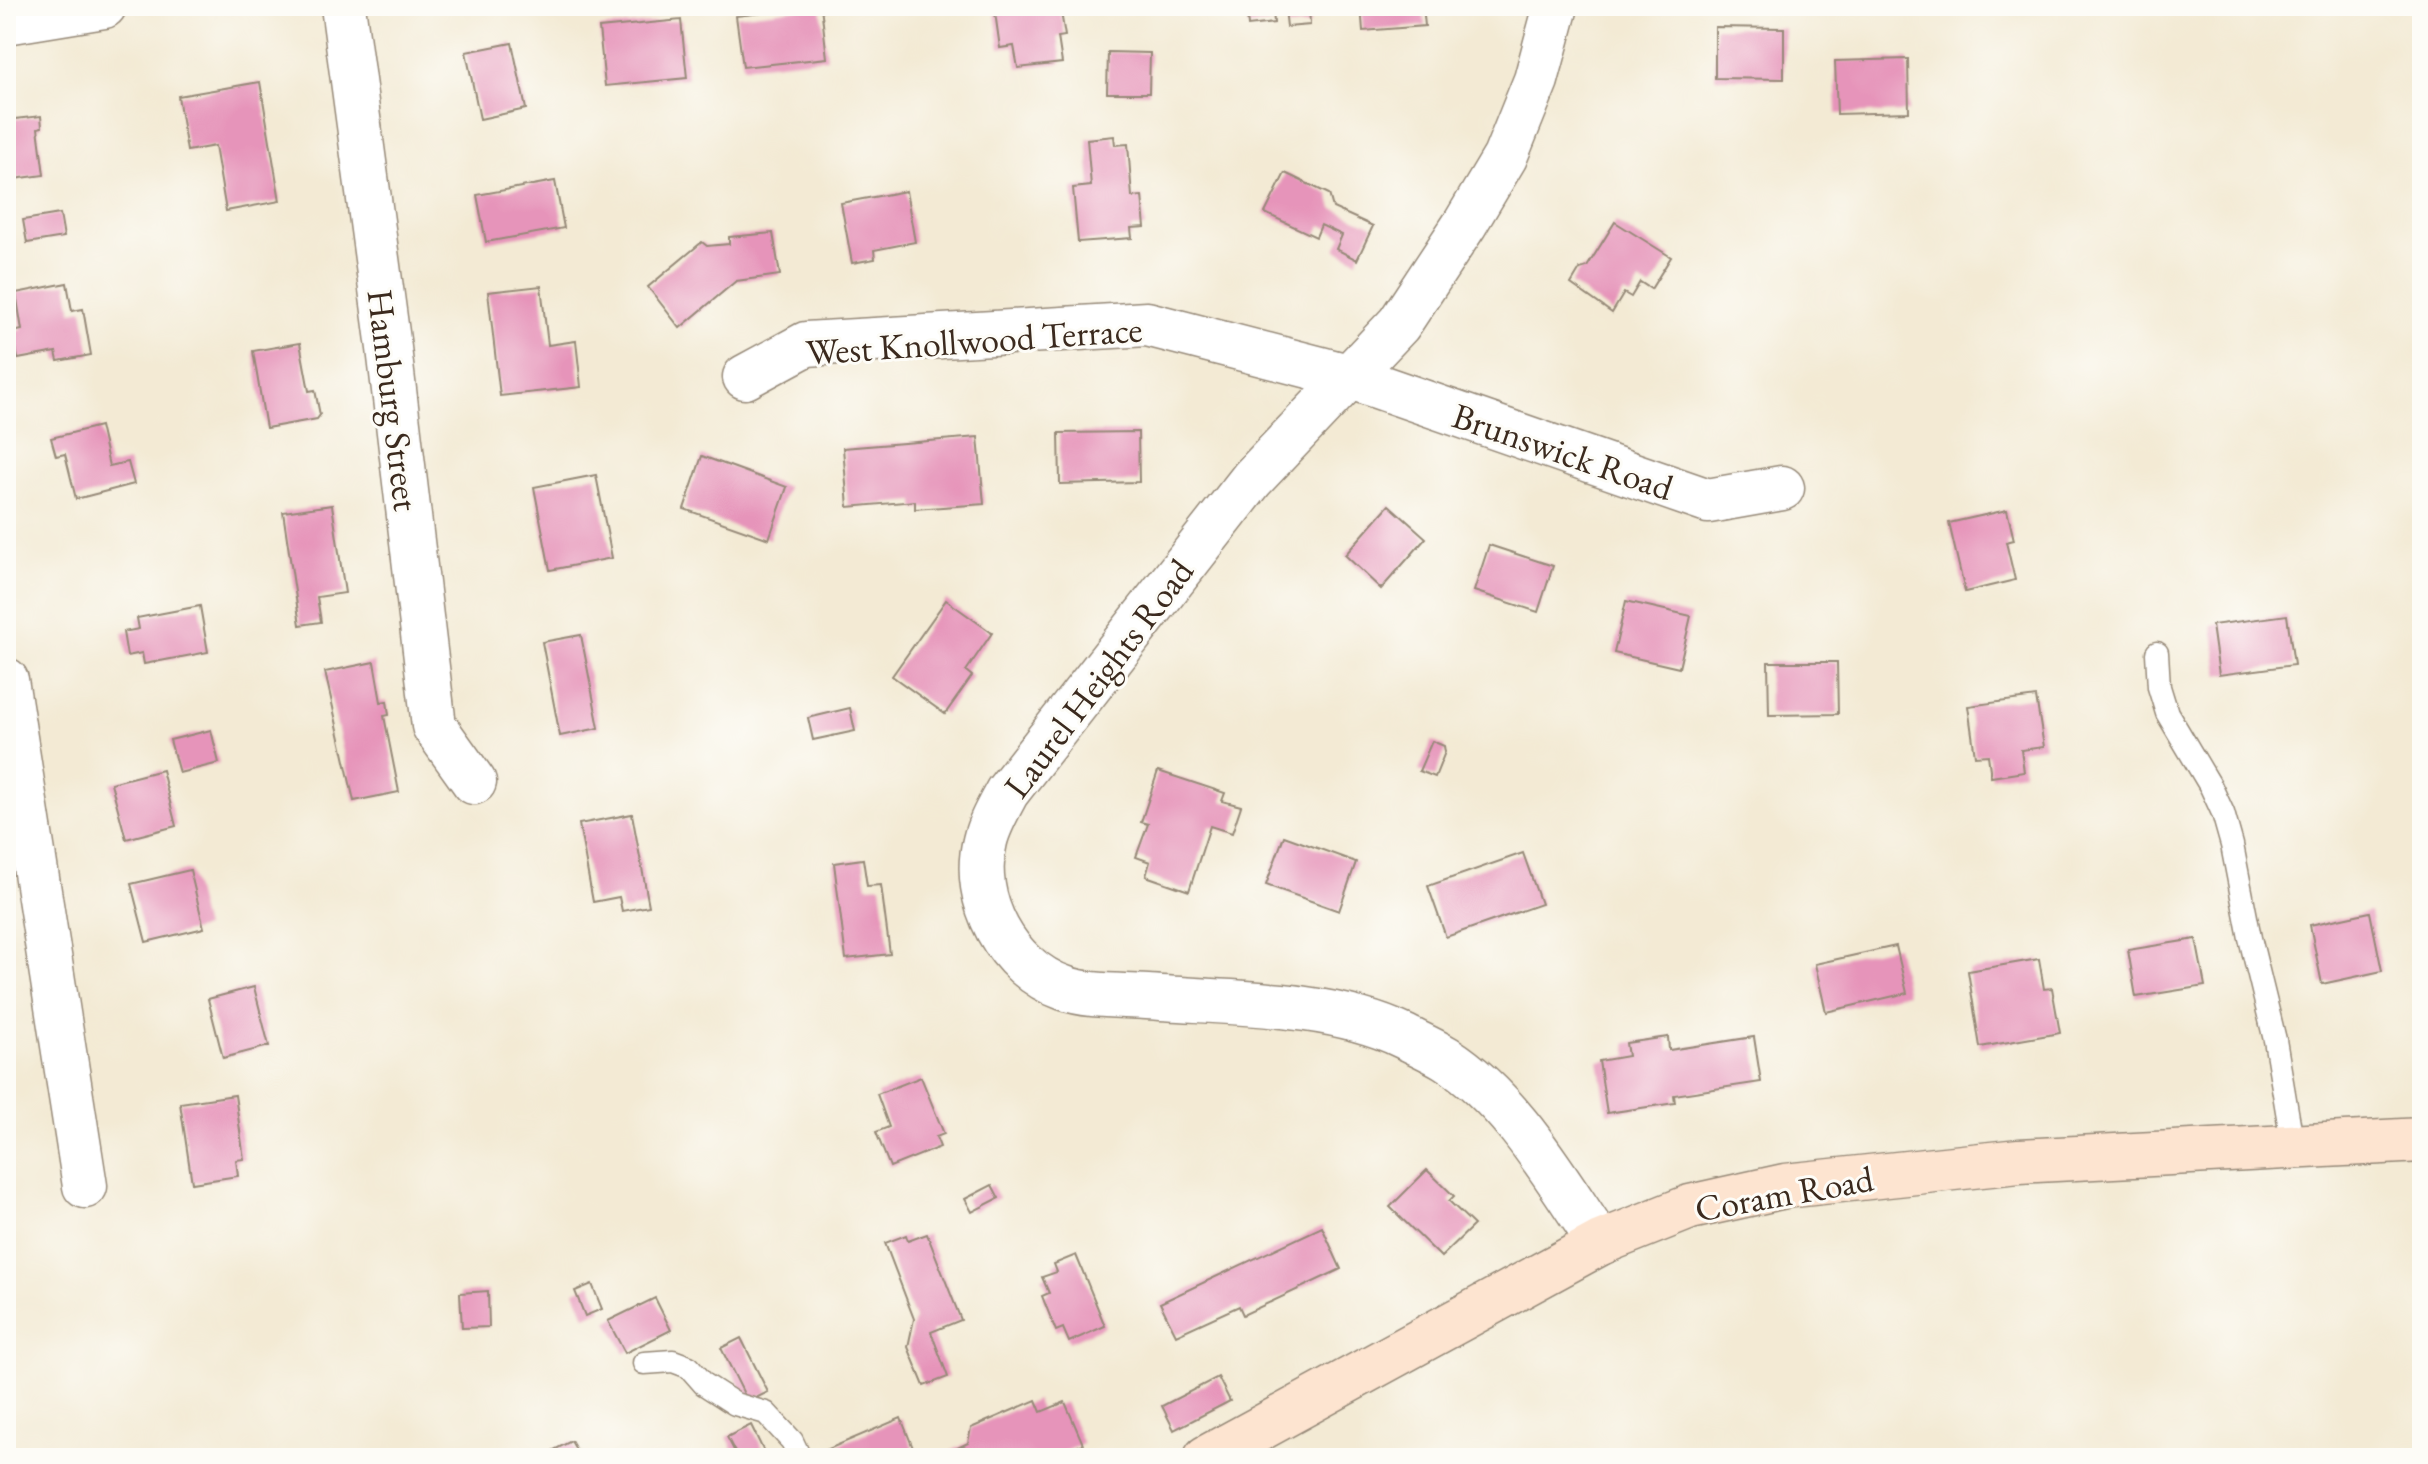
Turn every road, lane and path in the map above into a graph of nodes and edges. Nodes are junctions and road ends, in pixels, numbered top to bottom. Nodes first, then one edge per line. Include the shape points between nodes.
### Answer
1 (104, 6) edge
2 (343, 6) edge
3 (1556, 6) edge
4 (6, 22) edge
5 (1348, 376) junction
6 (745, 377) dead end
7 (1782, 488) dead end
8 (2157, 653) dead end
9 (6, 680) edge
10 (474, 782) dead end
11 (2422, 1140) edge
12 (2293, 1147) junction
13 (85, 1186) dead end
14 (1600, 1243) junction
15 (644, 1363) dead end
16 (800, 1458) edge
17 (1206, 1458) edge

1 - 4 street
2 - 10 street, Hamburg Street via 434,726
3 - 5 street, Laurel Heights Road via 1536,80 1505,157 1399,324
5 - 6 street, West Knollwood Terrace via 1147,324 806,344
5 - 7 street, Brunswick Road via 1708,501
5 - 14 street, Laurel Heights Road via 1252,479 1007,792 985,841 984,891 1014,954 1033,972 1067,989 1325,1014 1400,1034 1447,1059 1488,1092 1522,1132
8 - 12 lane via 2167,713 2211,787 2232,845
9 - 13 street
11 - 12 street, Coram Road
12 - 14 street, Coram Road via 2019,1161 1785,1186 1690,1207
14 - 17 street, Coram Road
15 - 16 lane via 673,1361 689,1367 735,1404 766,1413

